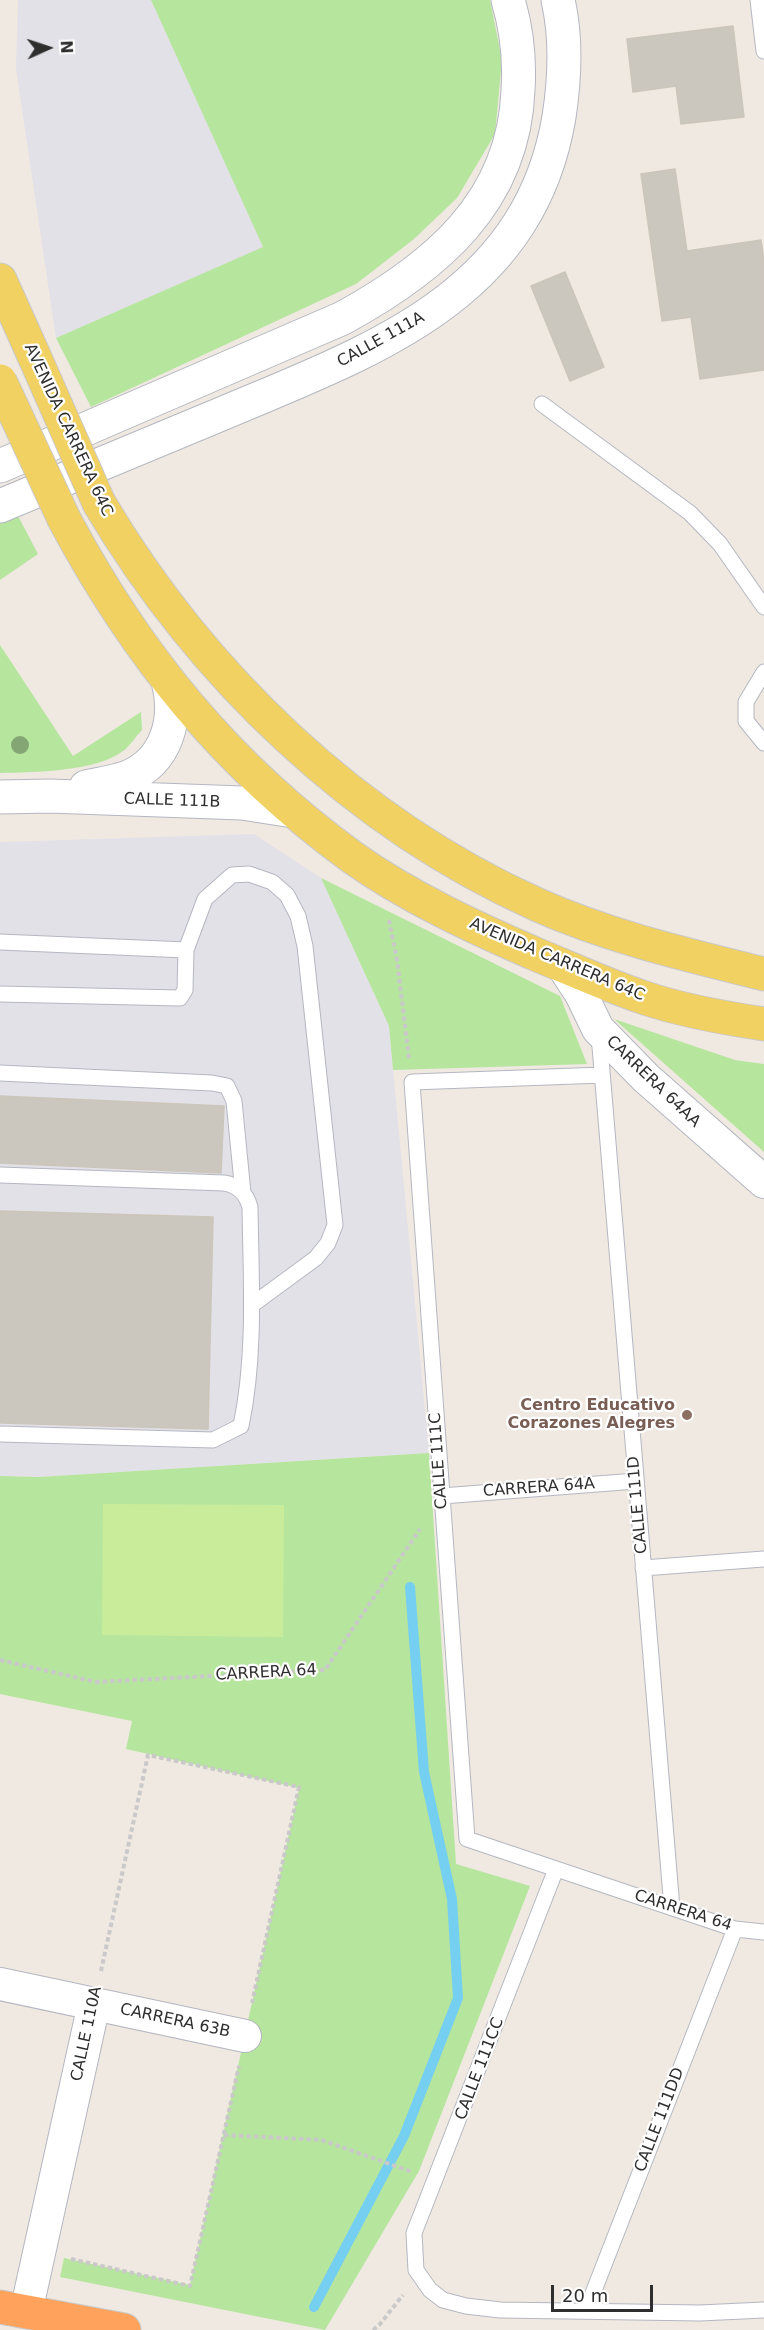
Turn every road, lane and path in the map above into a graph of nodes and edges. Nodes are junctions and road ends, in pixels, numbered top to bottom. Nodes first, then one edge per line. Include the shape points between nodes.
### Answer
1 (508, 0) edge
2 (558, 0) edge
3 (758, 0) edge
4 (764, 51) edge
5 (0, 280) edge
6 (0, 381) edge
7 (542, 404) dead end
8 (0, 466) edge
9 (0, 506) edge
10 (764, 608) edge
11 (764, 672) edge
12 (168, 681) junction
13 (764, 744) edge
14 (50, 796) junction
15 (0, 797) edge
16 (293, 811) junction
17 (388, 915) dead end
18 (0, 942) edge
19 (186, 950) junction
20 (562, 965) junction
21 (764, 974) edge
22 (0, 994) edge
23 (764, 1024) edge
24 (598, 1029) junction
25 (0, 1073) edge
26 (603, 1075) junction
27 (412, 1082) junction
28 (0, 1175) edge
29 (764, 1182) edge
30 (243, 1193) junction
31 (252, 1305) junction
32 (0, 1434) edge
33 (636, 1481) junction
34 (442, 1496) junction
35 (764, 1559) edge
36 (644, 1568) junction
37 (0, 1660) edge
38 (299, 1787) dead end
39 (467, 1839) joint
40 (556, 1869) junction
41 (672, 1908) junction
42 (735, 1929) junction
43 (764, 1932) edge
44 (0, 1984) edge
45 (94, 2004) junction
46 (245, 2037) dead end
47 (224, 2135) dead end
48 (411, 2172) dead end
49 (39, 2252) junction
50 (416, 2270) junction
51 (190, 2286) dead end
52 (13, 2309) edge
53 (764, 2310) edge
54 (586, 2312) junction
55 (124, 2330) edge
56 (373, 2330) edge

1 - 8 street via 520,61 518,103 509,152 494,185 447,246 414,274 343,318
2 - 9 street, CALLE 111A via 565,42 564,71 555,138 544,174 511,234 465,288 406,329 347,361
3 - 4 lane
5 - 21 main road, AVENIDA CARRERA 64C, bridge via 99,503 117,532 189,631 235,685 339,784 397,827 467,870 539,905 619,935
6 - 12 main road, AVENIDA CARRERA 64C, bridge via 92,572
7 - 10 lane via 690,513 720,544
11 - 13 lane via 746,702 746,721
12 - 14 street, CALLE 111B via 171,722 153,760 126,778
12 - 16 main road, AVENIDA CARRERA 64C via 231,753
14 - 15 street, CALLE 111B
14 - 16 street, CALLE 111B via 242,803
16 - 20 main road, AVENIDA CARRERA 64C via 353,858 400,887 485,932
17 - 27 path
18 - 19 lane
19 - 22 lane via 180,998
19 - 31 lane via 205,899 232,875 249,874 272,882 287,896 298,916 305,946 334,1225 328,1243 316,1258
20 - 23 main road, AVENIDA CARRERA 64C via 645,998
20 - 24 street, CARRERA 64AA
24 - 26 lane, CALLE 111D
24 - 29 street, CARRERA 64AA via 646,1078
25 - 30 lane via 227,1086 234,1101
26 - 27 lane, CARRERA 64AA
26 - 33 lane, CALLE 111D
27 - 34 lane, CALLE 111C
28 - 30 lane via 224,1183
30 - 31 lane via 250,1207
31 - 32 lane via 247,1396 241,1426 213,1440
33 - 34 lane, CARRERA 64A
33 - 36 lane, CALLE 111D
34 - 37 path, CARRERA 64 via 325,1670 96,1682
34 - 39 lane, CALLE 111C
35 - 36 lane
36 - 41 lane, CALLE 111D
38 - 45 path, CALLE 110A via 148,1755
39 - 40 lane, CARRERA 64
40 - 41 lane, CARRERA 64
40 - 50 lane, CALLE 111CC via 414,2233
41 - 42 lane, CARRERA 64
42 - 43 lane, CARRERA 64
42 - 54 lane, CALLE 111DD
44 - 45 street, CARRERA 63B
45 - 46 street, CARRERA 63B
45 - 49 street, CALLE 110A
47 - 48 path via 322,2140
49 - 51 path
49 - 52 street, CALLE 110A
50 - 54 lane via 430,2290 454,2303 500,2310
50 - 56 path via 401,2299
52 - 55 highway
53 - 54 lane

